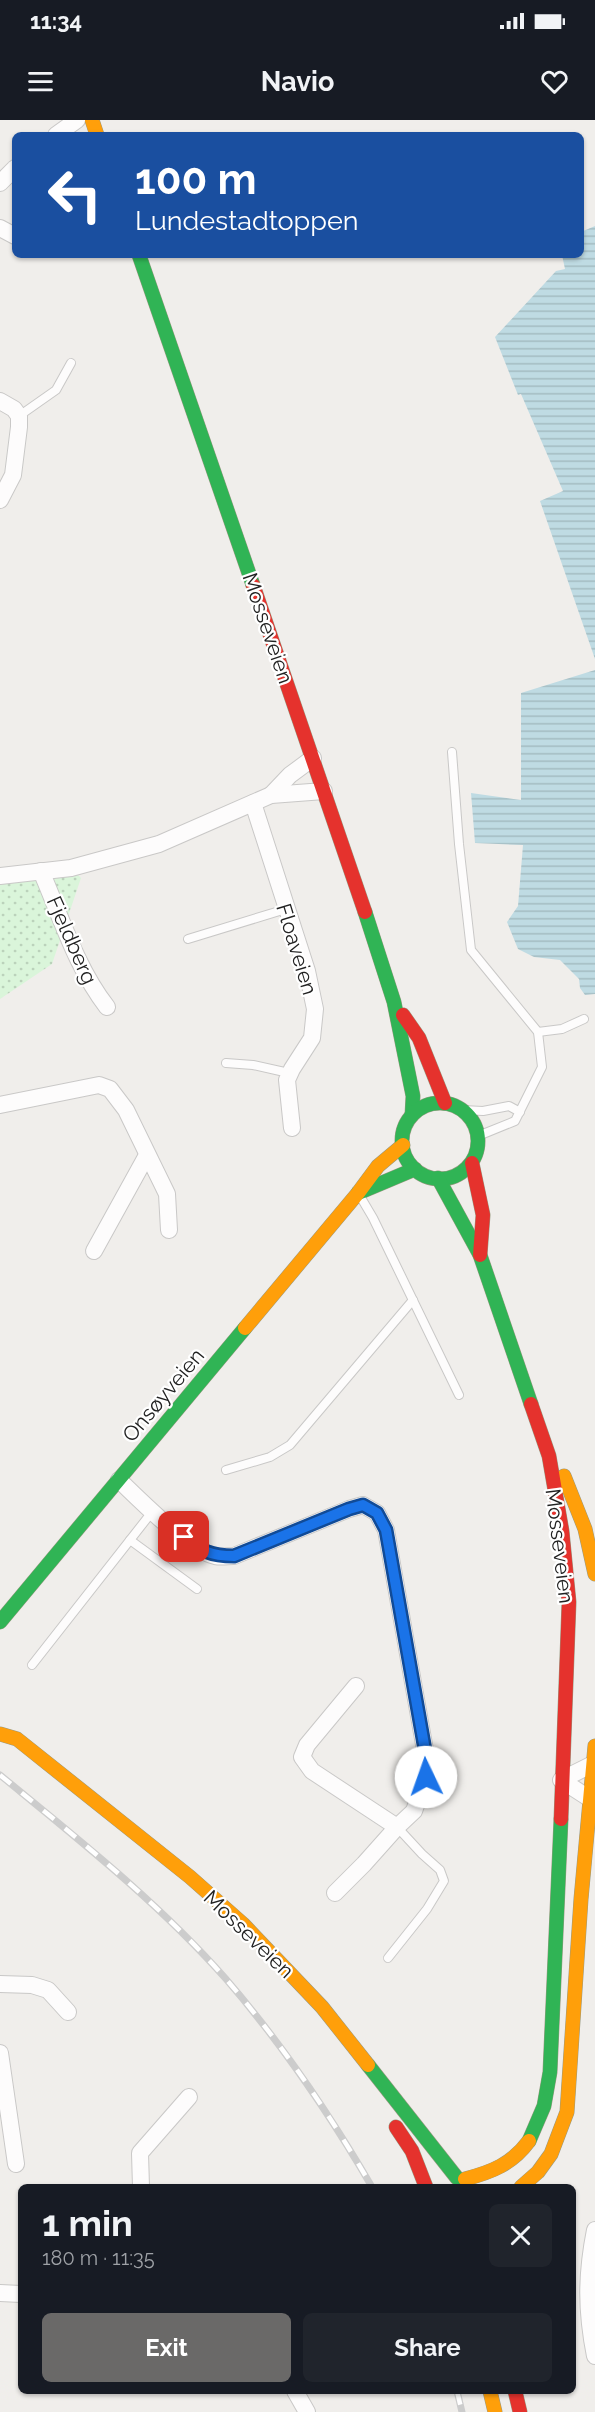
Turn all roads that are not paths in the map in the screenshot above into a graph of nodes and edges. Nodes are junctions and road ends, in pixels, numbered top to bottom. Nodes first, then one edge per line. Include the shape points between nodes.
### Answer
1 (77, 120) edge
2 (60, 132) edge
3 (12, 171) edge
4 (0, 183) edge
5 (140, 258) edge
6 (71, 363) dead end
7 (0, 401) edge
8 (19, 416) junction
9 (0, 500) edge
10 (452, 753) dead end
11 (313, 758) junction
12 (324, 791) junction
13 (271, 795) junction
14 (253, 803) junction
15 (41, 871) junction
16 (0, 876) edge
17 (286, 909) junction
18 (188, 939) dead end
19 (394, 1002) junction
20 (107, 1006) dead end
21 (584, 1018) dead end
22 (538, 1032) junction
23 (226, 1063) dead end
24 (289, 1073) junction
25 (445, 1103) junction
26 (0, 1105) edge
27 (463, 1110) junction
28 (520, 1112) junction
29 (412, 1115) junction
30 (292, 1128) dead end
31 (478, 1136) junction
32 (403, 1144) junction
33 (147, 1155) junction
34 (472, 1163) junction
35 (415, 1169) junction
36 (438, 1178) junction
37 (358, 1193) junction
38 (169, 1230) dead end
39 (94, 1251) dead end
40 (480, 1255) junction
41 (413, 1300) junction
42 (459, 1395) dead end
43 (549, 1456) junction
44 (226, 1470) dead end
45 (119, 1480) junction
46 (152, 1512) junction
47 (130, 1540) junction
48 (595, 1574) edge
49 (197, 1589) dead end
50 (0, 1622) edge
51 (33, 1665) dead end
52 (356, 1686) dead end
53 (0, 1735) edge
54 (595, 1757) edge
55 (561, 1780) junction
56 (593, 1801) edge
57 (397, 1827) junction
58 (124, 1842) dead end
59 (335, 1893) dead end
60 (388, 1958) dead end
61 (0, 1984) edge
62 (68, 2012) dead end
63 (0, 2053) edge
64 (189, 2097) dead end
65 (389, 2118) dead end
66 (16, 2164) dead end
67 (461, 2179) junction
68 (141, 2184) edge
69 (424, 2184) edge
70 (440, 2184) edge
71 (473, 2184) edge
72 (523, 2184) edge
73 (595, 2230) edge
74 (0, 2294) edge
75 (18, 2294) edge
76 (595, 2356) edge
77 (296, 2394) edge
78 (491, 2394) edge
79 (516, 2394) edge
80 (307, 2412) edge
81 (495, 2412) edge
82 (520, 2412) edge

1 - 2 street
3 - 4 street
5 - 11 main road, Mosseveien
6 - 8 lane via 56,390
7 - 8 street
8 - 9 street via 13,475
10 - 22 lane via 471,950
11 - 12 main road, Mosseveien
11 - 13 street
12 - 13 street
12 - 19 main road, Mosseveien
13 - 14 street
14 - 15 street via 159,844
14 - 17 street, Floaveien
15 - 16 street
15 - 20 street, Fjeldberg via 81,965
17 - 18 lane
17 - 24 street, Floaveien via 307,971 315,1010 312,1038
19 - 25 main road, Mosseveien via 418,1038
19 - 29 main road, Mosseveien via 412,1095
21 - 22 lane via 562,1029
22 - 28 lane via 542,1067
23 - 24 lane
24 - 30 street
25 - 27 main road
25 - 29 main road via 433,1103
26 - 33 street via 90,1087 110,1089 126,1110
27 - 28 lane via 508,1106
27 - 31 main road via 473,1121
28 - 31 lane via 515,1121
29 - 32 main road via 404,1129
31 - 34 main road
32 - 35 main road via 406,1158
32 - 37 main road, Onsøyveien via 375,1167
33 - 38 street via 167,1194
33 - 39 street
34 - 36 main road via 451,1177
34 - 40 main road, Mosseveien via 483,1215
35 - 36 main road
35 - 37 main road, Onsøyveien
36 - 40 main road, Mosseveien
37 - 41 lane
37 - 45 main road, Onsøyveien
40 - 43 main road, Mosseveien
41 - 42 lane
41 - 44 lane via 290,1445 270,1457
43 - 48 main road, Mosseveien via 568,1481
43 - 55 main road, Mosseveien via 569,1602
45 - 46 street
45 - 50 main road, Onsøyveien
46 - 47 lane
46 - 57 street via 215,1556 234,1556 363,1505 377,1513 386,1530 425,1750 426,1777 414,1811
47 - 49 lane
47 - 51 lane
52 - 57 street via 307,1745 302,1757 312,1771
53 - 58 main road, Mosseveien
53 - 67 main road, Mosseveien via 17,1739 243,1924 322,2007
54 - 55 street
54 - 56 main road
55 - 56 street
55 - 67 main road, Mosseveien via 553,2037 546,2100 539,2124 525,2147 507,2164
56 - 72 main road via 581,1899 567,2112 546,2164
57 - 59 street
57 - 60 lane via 440,1870 444,1881
61 - 62 street via 48,1990
63 - 66 street
64 - 68 street via 140,2153
65 - 69 main road via 408,2144
67 - 70 main road
67 - 71 main road
73 - 76 street via 586,2298
74 - 75 street
77 - 80 street
78 - 81 main road
79 - 82 main road

